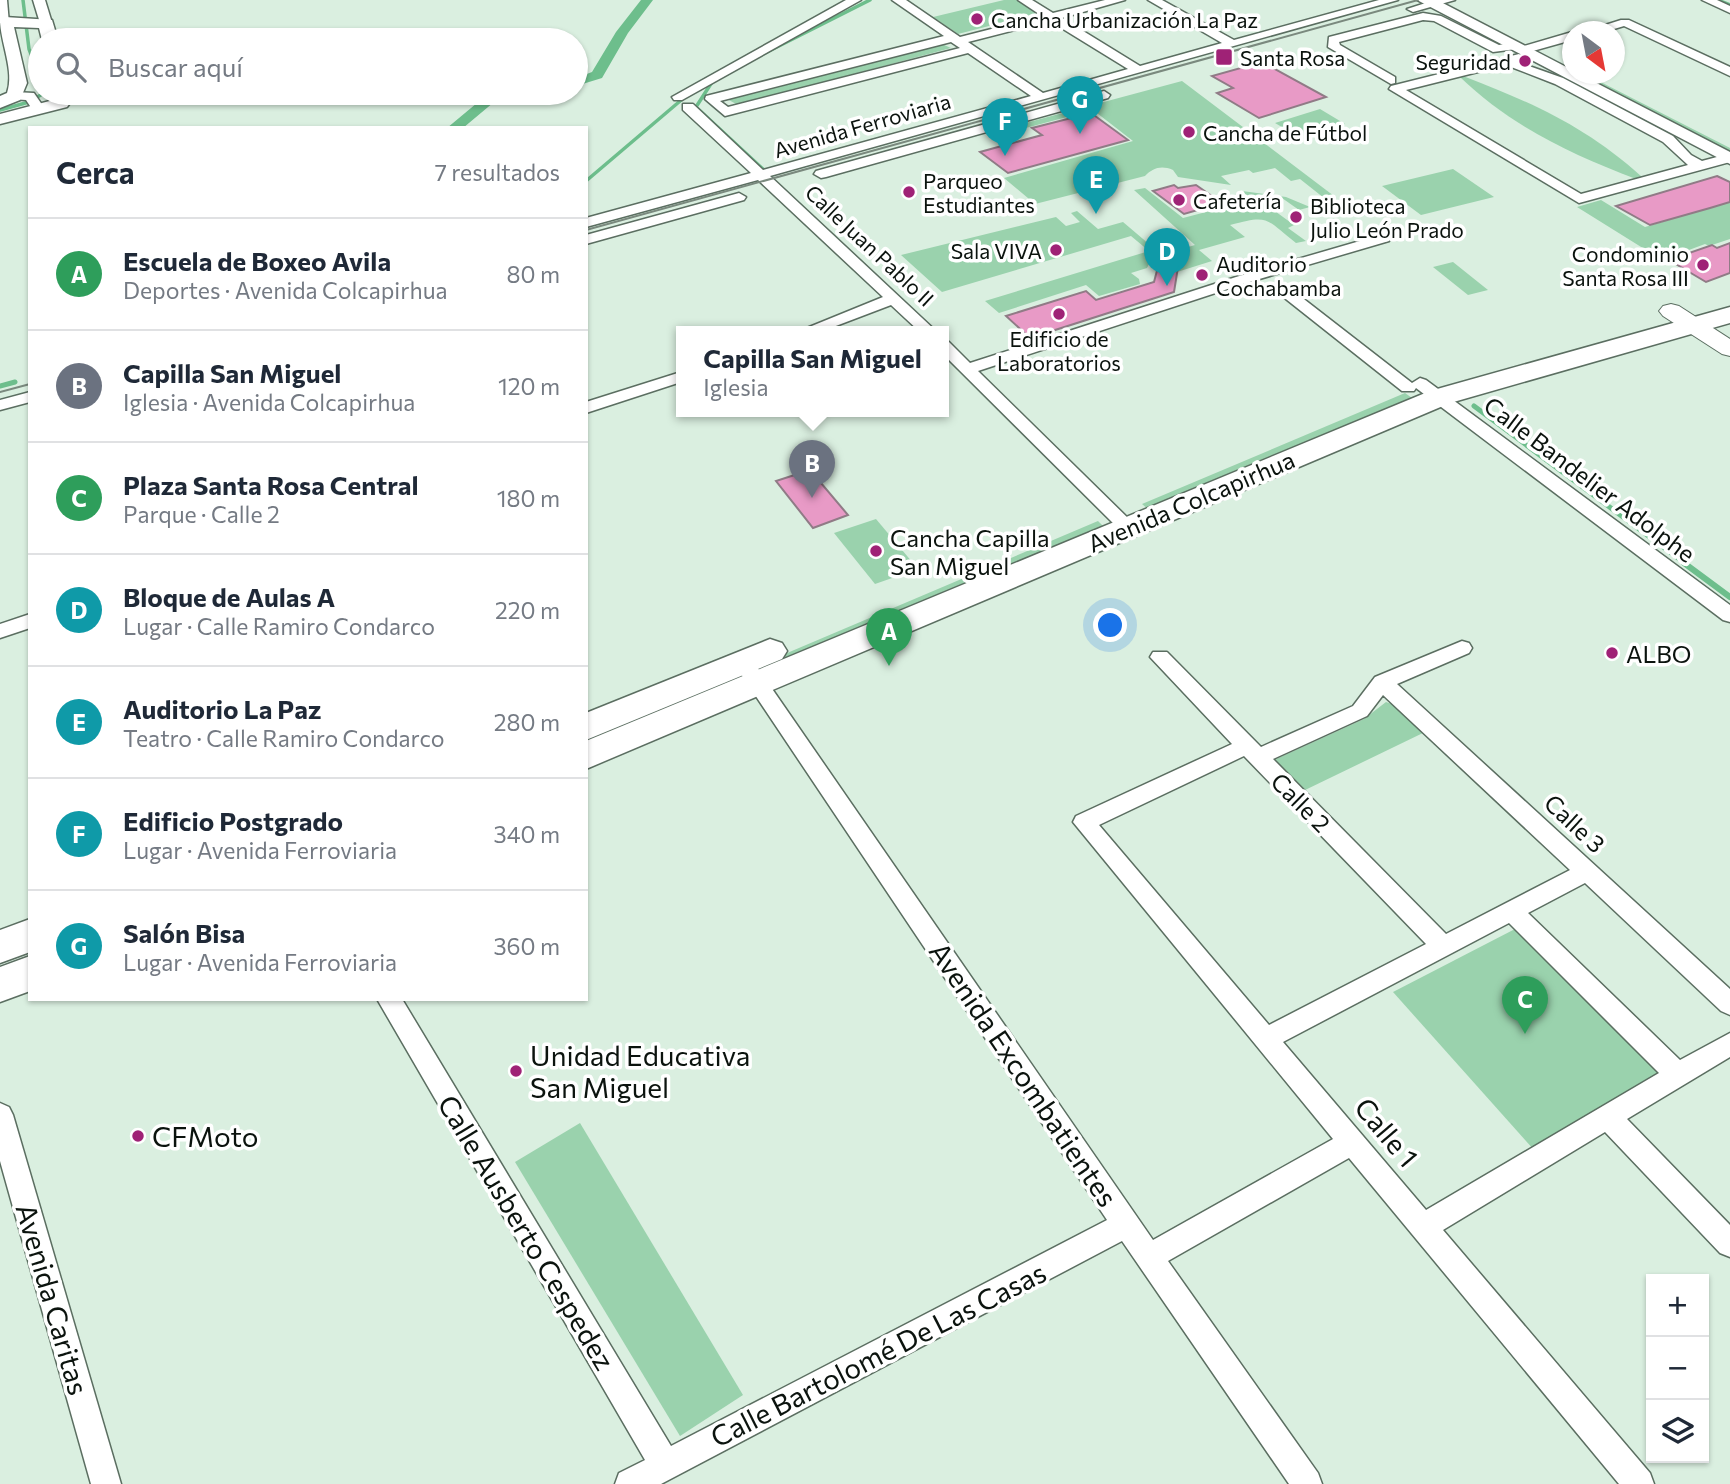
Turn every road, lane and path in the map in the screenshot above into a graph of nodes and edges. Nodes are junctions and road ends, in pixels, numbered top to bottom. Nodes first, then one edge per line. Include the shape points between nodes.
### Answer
1 (39, 0) edge
2 (855, 0) edge
3 (898, 0) edge
4 (1024, 0) edge
5 (1119, 0) edge
6 (1392, 0) edge
7 (1708, 0) edge
8 (1161, 1) edge
9 (1440, 1) edge
10 (1, 2) edge
11 (1730, 10) edge
12 (1051, 17) junction
13 (26, 22) junction
14 (1625, 22) edge
15 (34, 28) edge
16 (1320, 36) dead end
17 (1562, 39) edge
18 (955, 40) junction
19 (1230, 43) junction
20 (970, 49) junction
21 (1523, 51) junction
22 (1562, 61) edge
23 (1136, 69) junction
24 (1730, 72) edge
25 (1609, 84) edge
26 (1393, 85) junction
27 (1104, 95) dead end
28 (1039, 96) junction
29 (24, 102) edge
30 (60, 105) edge
31 (0, 119) edge
32 (1729, 154) edge
33 (1699, 165) junction
34 (772, 185) junction
35 (588, 223) edge
36 (1384, 238) dead end
37 (588, 239) edge
38 (1282, 289) dead end
39 (1730, 294) edge
40 (894, 298) junction
41 (1730, 315) edge
42 (1682, 318) junction
43 (821, 326) edge
44 (923, 326) edge
45 (1730, 349) edge
46 (949, 351) edge
47 (967, 369) junction
48 (676, 379) edge
49 (1423, 389) junction
50 (28, 398) edge
51 (0, 405) edge
52 (588, 407) edge
53 (1118, 519) junction
54 (1730, 615) edge
55 (28, 622) edge
56 (0, 631) edge
57 (1462, 648) dead end
58 (1160, 657) dead end
59 (750, 672) junction
60 (1382, 682) junction
61 (588, 726) edge
62 (1253, 752) junction
63 (588, 755) edge
64 (1588, 871) junction
65 (1511, 911) junction
66 (28, 936) edge
67 (1443, 946) junction
68 (0, 947) edge
69 (28, 973) edge
70 (0, 985) edge
71 (390, 1001) edge
72 (1730, 1004) edge
73 (1267, 1038) junction
74 (1730, 1044) edge
75 (1678, 1074) junction
76 (0, 1115) edge
77 (1607, 1116) junction
78 (1354, 1141) junction
79 (1126, 1224) junction
80 (1424, 1226) junction
81 (1730, 1244) edge
82 (1149, 1257) junction
83 (665, 1464) junction
84 (106, 1484) edge
85 (630, 1484) edge
86 (1307, 1484) edge
87 (1639, 1484) edge

1 - 13 street
2 - 34 street, Calle Juan Pablo II via 683,102
3 - 18 street
4 - 12 street
5 - 12 street
6 - 19 street, Avenida Ferroviaria
7 - 11 street
8 - 19 street
9 - 16 street
9 - 21 street
10 - 13 street
12 - 18 street
12 - 23 street
13 - 15 street
13 - 29 street via 19,83
14 - 24 street
17 - 21 street
18 - 20 street
18 - 20 street via 711,99 724,112
19 - 23 street, Avenida Ferroviaria
20 - 28 street
21 - 22 street
21 - 26 street
21 - 26 street via 1497,49 1437,18 1423,16 1333,40 1335,47
21 - 32 street
21 - 33 street via 1559,81 1668,139
23 - 28 street, Avenida Ferroviaria
25 - 32 street
26 - 33 street via 1579,199
27 - 34 street, Avenida Ferroviaria
28 - 34 street, Avenida Ferroviaria
29 - 30 street via 53,125
29 - 31 street
32 - 33 street
34 - 35 street, Avenida Ferroviaria
34 - 37 street, Avenida Ferroviaria
34 - 40 street, Calle Juan Pablo II
36 - 47 street
38 - 49 street, Calle Bandelier Adolphe
39 - 42 main road, Avenida Colcapirhua
40 - 43 street
40 - 44 street, Calle Juan Pablo II
41 - 42 main road, Avenida Colcapirhua
42 - 45 main road
42 - 49 main road, Avenida Colcapirhua
46 - 47 street
47 - 53 street
48 - 52 street
49 - 53 main road, Avenida Colcapirhua
49 - 54 street, Calle Bandelier Adolphe
50 - 51 street
53 - 59 main road, Avenida Colcapirhua
55 - 56 street
57 - 60 street
58 - 62 street, Calle 2
59 - 61 main road, Avenida Colcapirhua
59 - 63 main road, Avenida Colcapirhua
59 - 79 street, Avenida Excombatientes
60 - 62 street via 1360,711
60 - 64 street, Calle 3
62 - 67 street, Calle 2
62 - 73 street, Calle 1 via 1084,822
64 - 65 street
64 - 72 street, Calle 3
65 - 67 street
65 - 75 street
66 - 68 main road
67 - 73 street
69 - 70 main road
71 - 83 street, Calle Ausberto Cespedez
73 - 78 street, Calle 1
74 - 75 street
75 - 77 street
76 - 84 street, Avenida Caritas
77 - 80 street
77 - 81 street
78 - 80 street, Calle 1
78 - 82 street
79 - 82 street, Avenida Excombatientes
79 - 83 street, Calle Bartolomé De Las Casas
80 - 87 street, Calle 1
82 - 86 street, Avenida Excombatientes
83 - 85 street, Calle Bartolomé De Las Casas

